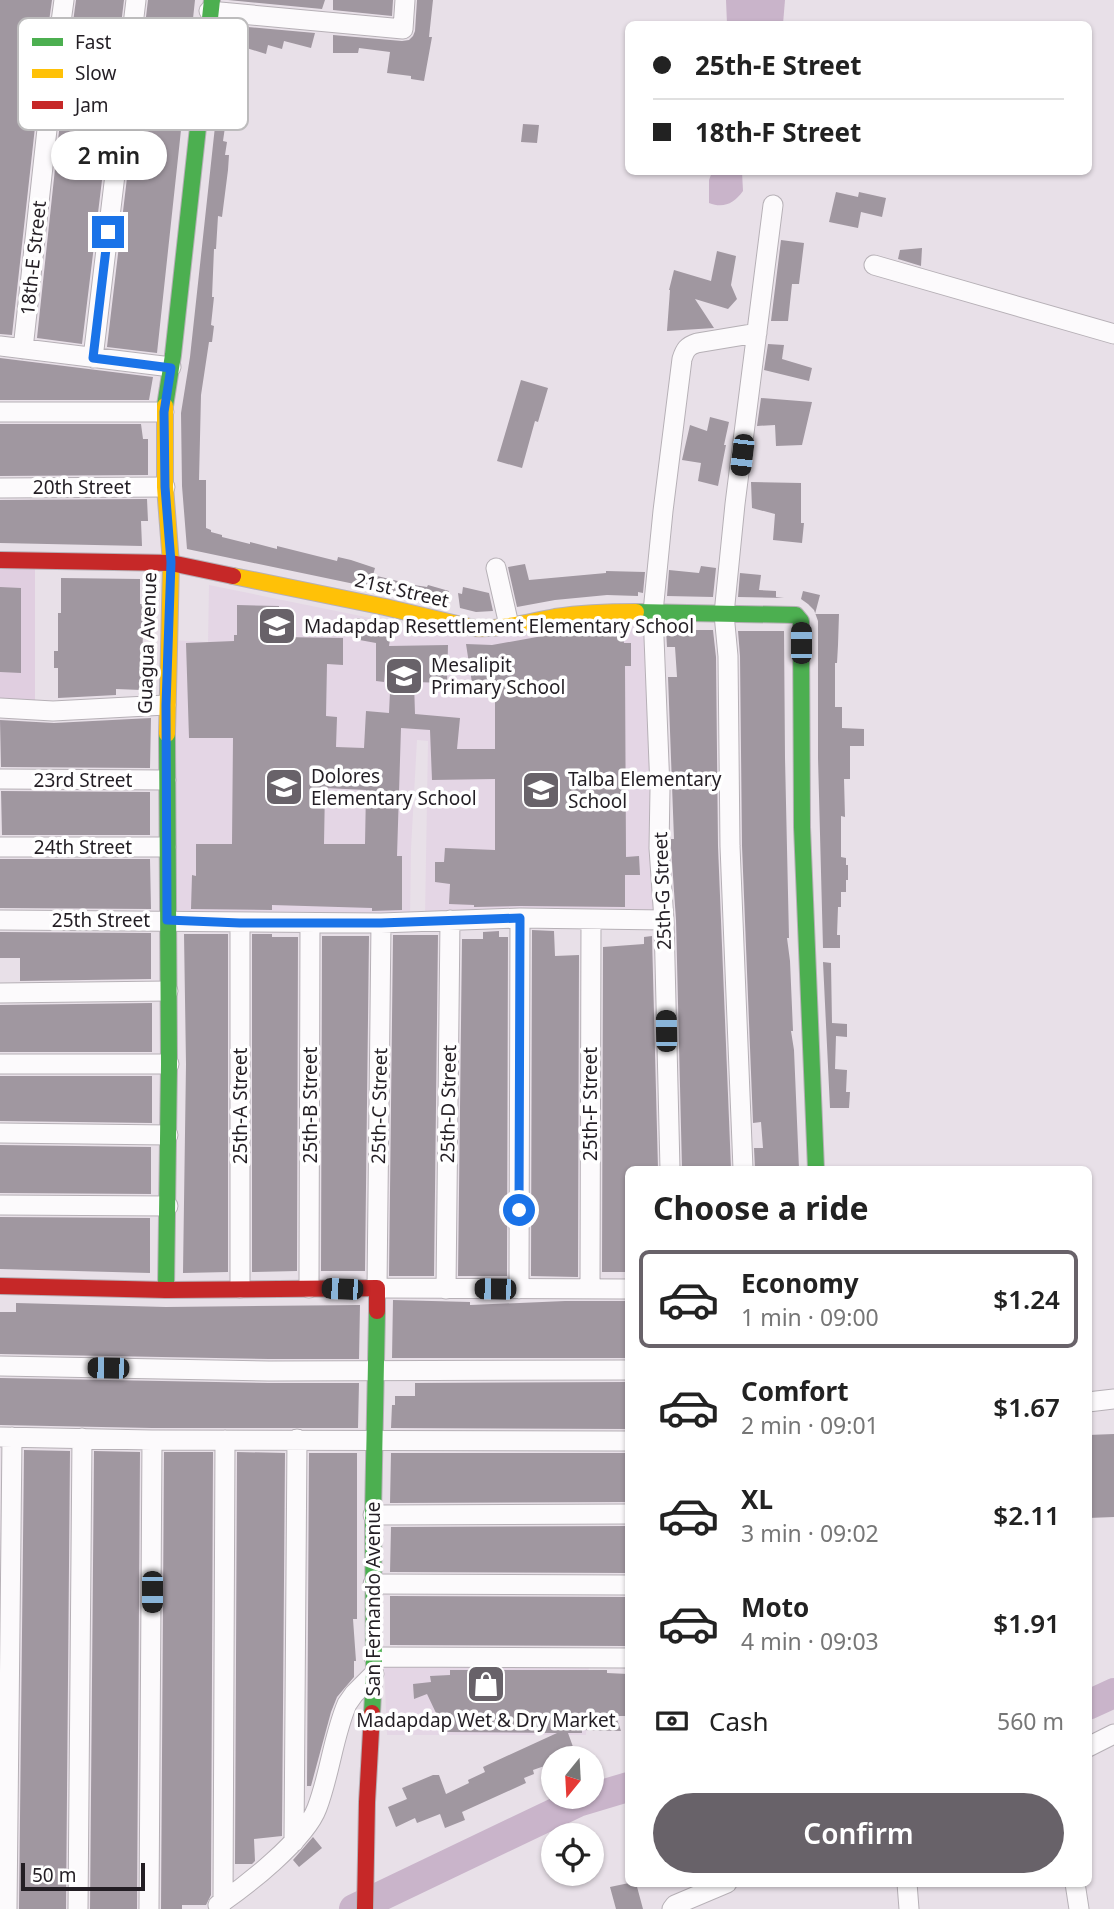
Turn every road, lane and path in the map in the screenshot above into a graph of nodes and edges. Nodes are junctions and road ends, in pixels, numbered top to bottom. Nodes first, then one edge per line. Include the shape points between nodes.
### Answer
1 (64, 0) edge
2 (136, 0) edge
3 (405, 0) edge
4 (211, 6) edge
5 (62, 18) edge
6 (134, 18) edge
7 (47, 130) edge
8 (120, 130) edge
9 (197, 130) edge
10 (773, 205) dead end
11 (874, 265) dead end
12 (757, 333) junction
13 (1114, 334) edge
14 (0, 346) edge
15 (23, 349) junction
16 (93, 358) junction
17 (171, 368) junction
18 (0, 412) edge
19 (164, 412) junction
20 (165, 487) junction
21 (0, 488) edge
22 (0, 560) edge
23 (171, 562) junction
24 (496, 568) dead end
25 (653, 612) junction
26 (724, 614) junction
27 (509, 625) junction
28 (166, 705) junction
29 (0, 708) edge
30 (0, 779) edge
31 (166, 780) junction
32 (0, 847) edge
33 (166, 847) junction
34 (520, 918) junction
35 (591, 919) junction
36 (0, 920) edge
37 (167, 920) junction
38 (450, 920) junction
39 (664, 920) junction
40 (240, 923) junction
41 (310, 923) junction
42 (381, 923) junction
43 (168, 991) junction
44 (0, 993) edge
45 (0, 1064) edge
46 (169, 1064) junction
47 (0, 1133) edge
48 (168, 1135) junction
49 (670, 1166) edge
50 (743, 1166) edge
51 (816, 1166) edge
52 (0, 1205) edge
53 (168, 1206) junction
54 (0, 1286) edge
55 (309, 1288) junction
56 (377, 1288) junction
57 (240, 1289) junction
58 (446, 1289) junction
59 (519, 1289) junction
60 (590, 1289) junction
61 (625, 1289) edge
62 (166, 1290) junction
63 (0, 1366) edge
64 (376, 1370) junction
65 (625, 1370) edge
66 (1114, 1399) edge
67 (1092, 1402) edge
68 (6, 1437) edge
69 (82, 1438) junction
70 (297, 1439) junction
71 (152, 1440) junction
72 (225, 1440) junction
73 (374, 1441) junction
74 (625, 1441) edge
75 (625, 1514) edge
76 (373, 1515) junction
77 (373, 1584) junction
78 (625, 1585) edge
79 (625, 1658) edge
80 (374, 1666) junction
81 (1113, 1740) edge
82 (1092, 1746) edge
83 (294, 1842) junction
84 (718, 1887) edge
85 (907, 1887) edge
86 (1076, 1887) edge
87 (218, 1905) edge
88 (7, 1909) edge
89 (78, 1909) edge
90 (149, 1909) edge
91 (365, 1909) edge
92 (671, 1909) edge
93 (909, 1909) edge
94 (1079, 1909) edge

1 - 5 street, 18th-E Street
2 - 6 street
3 - 4 street via 403,29
7 - 15 street, 18th-E Street
8 - 16 street
9 - 17 street, Guagua Avenue
10 - 12 street
11 - 13 street
12 - 25 street, 25th-G Street via 685,349
12 - 26 street
14 - 15 street
15 - 16 street
16 - 17 street
17 - 19 street, Guagua Avenue
18 - 19 street
19 - 20 street, Guagua Avenue
20 - 21 street, 20th Street
20 - 23 street, Guagua Avenue
22 - 23 street, 21st Street
23 - 27 street, 21st Street via 474,628
23 - 28 street, Guagua Avenue
24 - 27 street
25 - 26 street, 21st Street
25 - 27 street, 21st Street via 608,612
25 - 39 street, 25th-G Street
26 - 50 street
26 - 51 street, 21st Street via 796,615 801,621 804,925
28 - 29 street via 53,711
28 - 31 street, Guagua Avenue
30 - 31 street, 23rd Street
31 - 33 street, Guagua Avenue
32 - 33 street, 24th Street
33 - 37 street, Guagua Avenue
34 - 35 street, 25th Street
34 - 38 street, 25th Street
34 - 59 street
35 - 39 street, 25th Street
35 - 60 street, 25th-F Street
36 - 37 street, 25th Street
37 - 40 street, 25th Street
37 - 43 street, Guagua Avenue
38 - 42 street, 25th Street
38 - 58 street, 25th-D Street
39 - 49 street, 25th-G Street
40 - 41 street, 25th Street
40 - 57 street, 25th-A Street
41 - 42 street, 25th Street
41 - 55 street, 25th-B Street
42 - 56 street, 25th-C Street
43 - 44 street
43 - 46 street, Guagua Avenue
45 - 46 street
46 - 48 street, Guagua Avenue
47 - 48 street
48 - 53 street, Guagua Avenue
52 - 53 street
53 - 62 street, Guagua Avenue
54 - 62 street
55 - 56 street
55 - 57 street
56 - 58 street
56 - 64 street, San Fernando Avenue
57 - 62 street
58 - 59 street
59 - 60 street
60 - 61 street
63 - 64 street
64 - 65 street
64 - 73 street, San Fernando Avenue
66 - 67 street
68 - 69 street
68 - 88 street
69 - 71 street
69 - 89 street
70 - 72 street
70 - 73 street
70 - 83 street
71 - 72 street
71 - 90 street
72 - 87 street
73 - 74 street
73 - 76 street, San Fernando Avenue
75 - 76 street
76 - 77 street, San Fernando Avenue
77 - 78 street
77 - 80 street, San Fernando Avenue
79 - 80 street
80 - 83 street via 346,1704 317,1808
80 - 91 street, San Fernando Avenue
81 - 82 street
83 - 87 street
84 - 92 street
85 - 93 street
86 - 94 street

